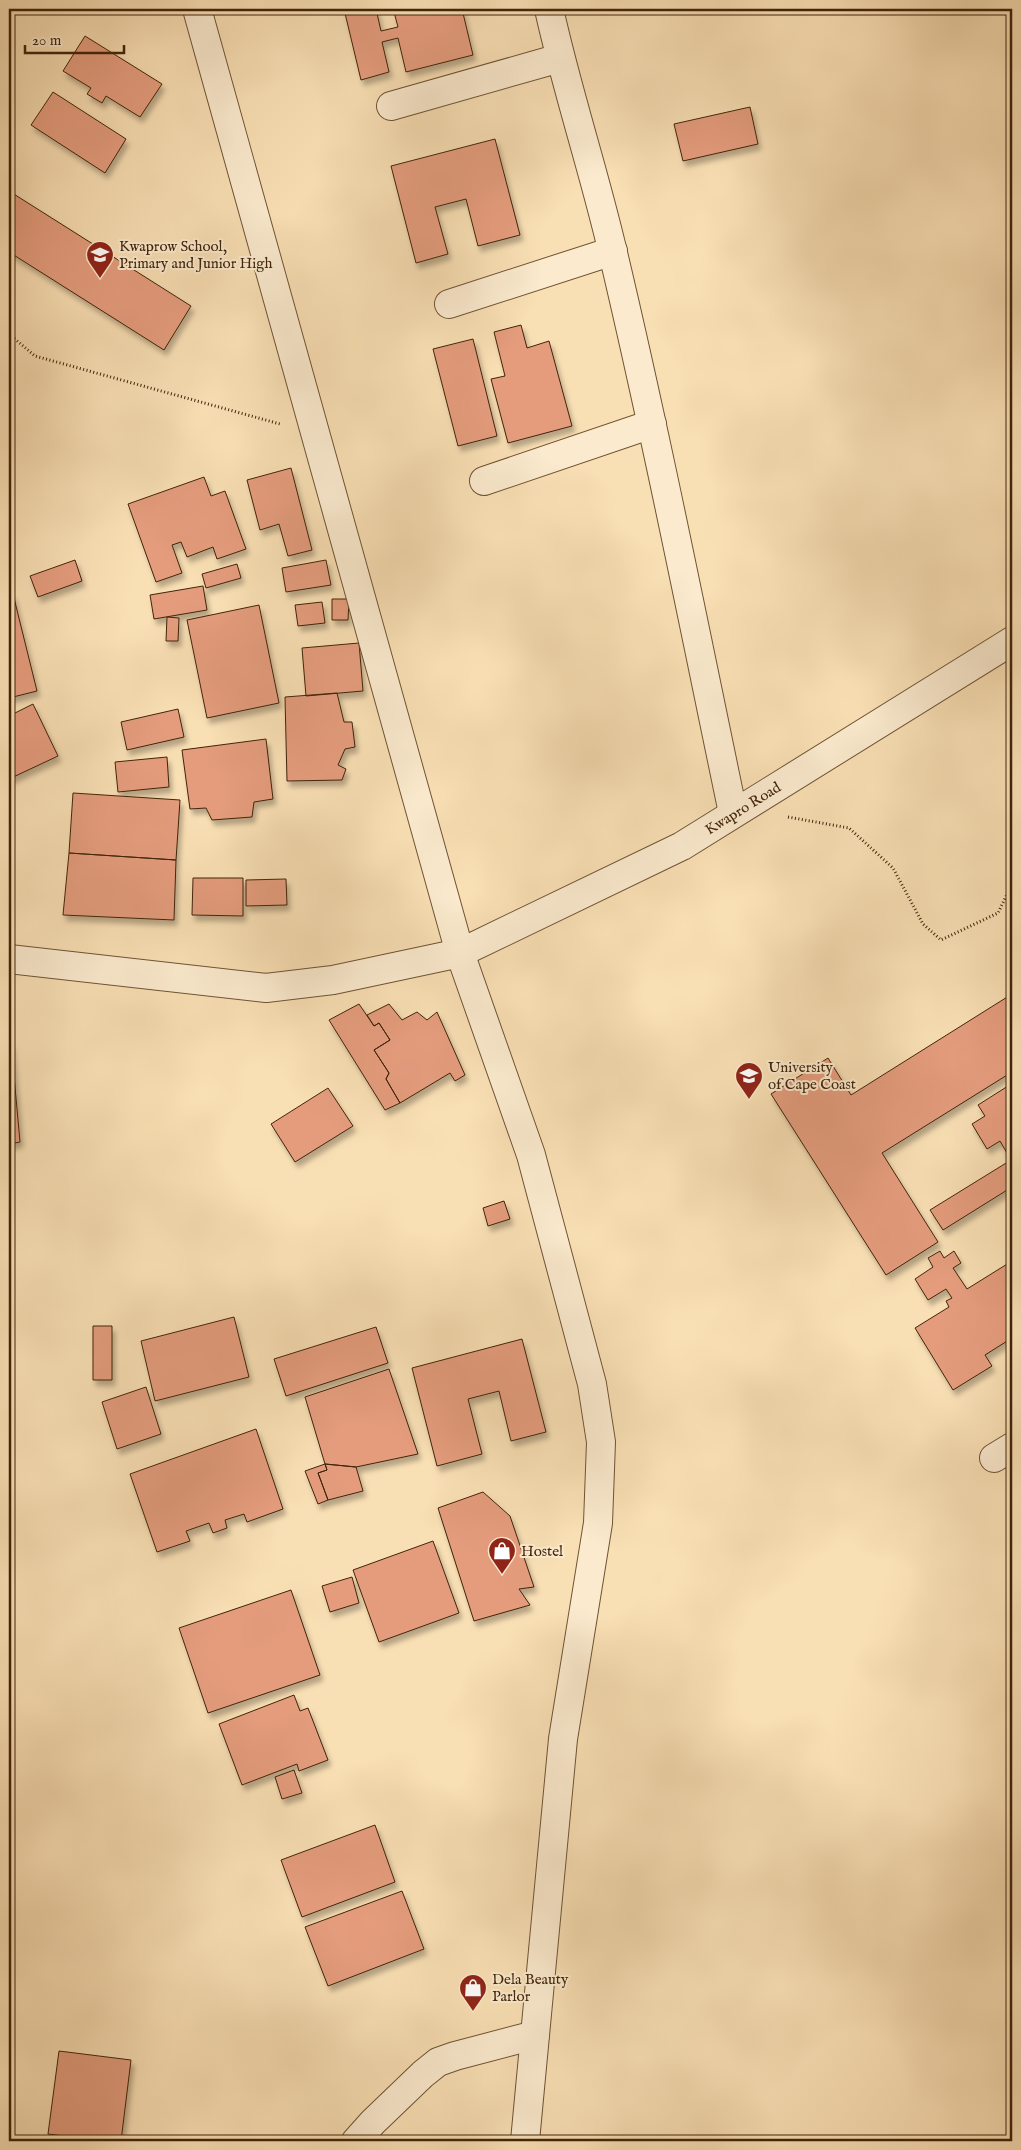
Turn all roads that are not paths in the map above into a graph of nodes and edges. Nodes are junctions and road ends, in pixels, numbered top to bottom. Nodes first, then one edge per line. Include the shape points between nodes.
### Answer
1 (197, 9) edge
2 (549, 9) edge
3 (560, 58) junction
4 (391, 106) dead end
5 (613, 251) junction
6 (449, 304) dead end
7 (652, 424) junction
8 (484, 481) dead end
9 (1012, 641) edge
10 (733, 813) junction
11 (460, 953) junction
12 (9, 960) edge
13 (535, 2035) junction
14 (356, 2141) edge
15 (525, 2141) edge

1 - 11 street
2 - 3 street
3 - 4 street
3 - 5 street
5 - 6 street
5 - 7 street
7 - 8 street
7 - 10 street
9 - 10 street, Kwapro Road
10 - 11 street, Kwapro Road via 682,846
11 - 12 street, Kwapro Road via 333,980 266,988
11 - 13 street via 531,1155 592,1384 601,1442 598,1523 562,1739
13 - 14 street via 438,2062
13 - 15 street

